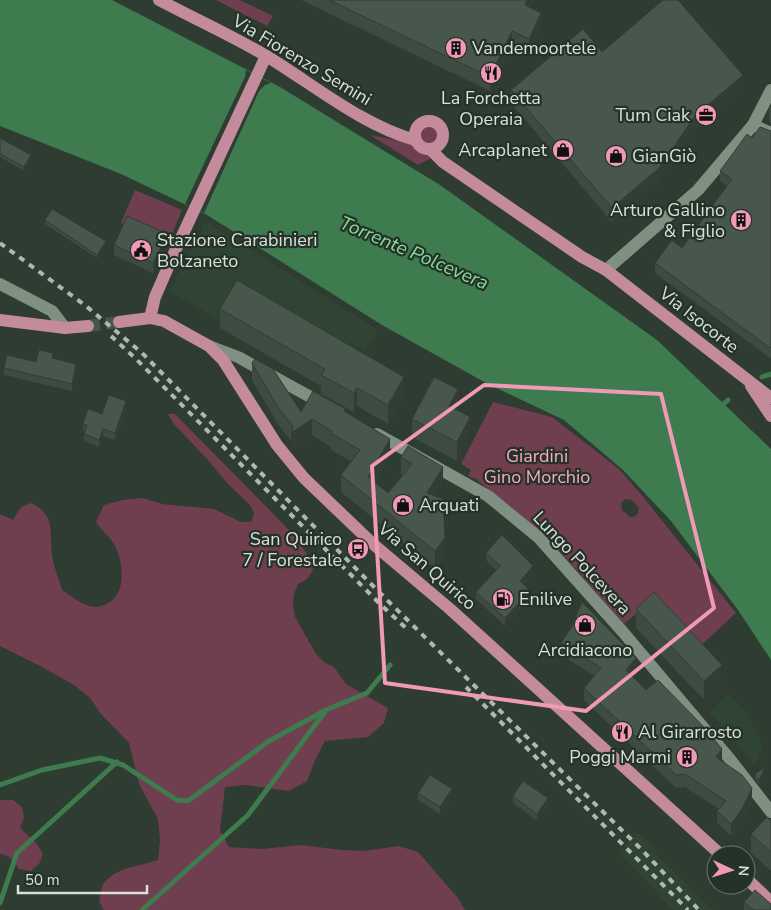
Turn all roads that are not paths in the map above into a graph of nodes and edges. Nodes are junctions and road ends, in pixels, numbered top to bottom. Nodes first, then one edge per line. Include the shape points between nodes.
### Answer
1 (159, 0) edge
2 (266, 56) junction
3 (771, 90) edge
4 (753, 125) junction
5 (771, 132) edge
6 (414, 136) junction
7 (436, 152) junction
8 (606, 270) junction
9 (0, 284) edge
10 (150, 318) junction
11 (0, 320) edge
12 (119, 322) tunnel mouth
13 (88, 326) tunnel mouth
14 (65, 328) junction
15 (209, 346) junction
16 (744, 376) junction
17 (771, 398) edge
18 (338, 412) edge
19 (771, 416) edge
20 (363, 426) edge
21 (771, 812) edge
22 (710, 845) edge
23 (756, 888) edge
24 (771, 902) edge

1 - 2 main road, Via Fiorenzo Semini
2 - 6 main road, Via Fiorenzo Semini via 357,114 400,136
2 - 10 main road via 156,297
3 - 4 street
4 - 5 street
4 - 8 street via 698,190
6 - 7 main road via 418,146
6 - 7 main road, Via Fiorenzo Semini via 417,126 423,122 437,123 443,135
7 - 8 main road via 582,257
8 - 16 main road, Via Isocorte
9 - 14 street via 52,311
10 - 12 main road, Via San Quirico
10 - 15 main road, Via San Quirico via 164,321
11 - 14 main road
13 - 14 main road
15 - 18 street via 238,358
15 - 22 main road, Via San Quirico via 223,360 277,445 304,478 373,544 457,615
16 - 17 main road, Via Isocorte
16 - 19 main road
20 - 21 street, Lungo Polcevera via 488,496 538,537 730,758
23 - 24 main road

